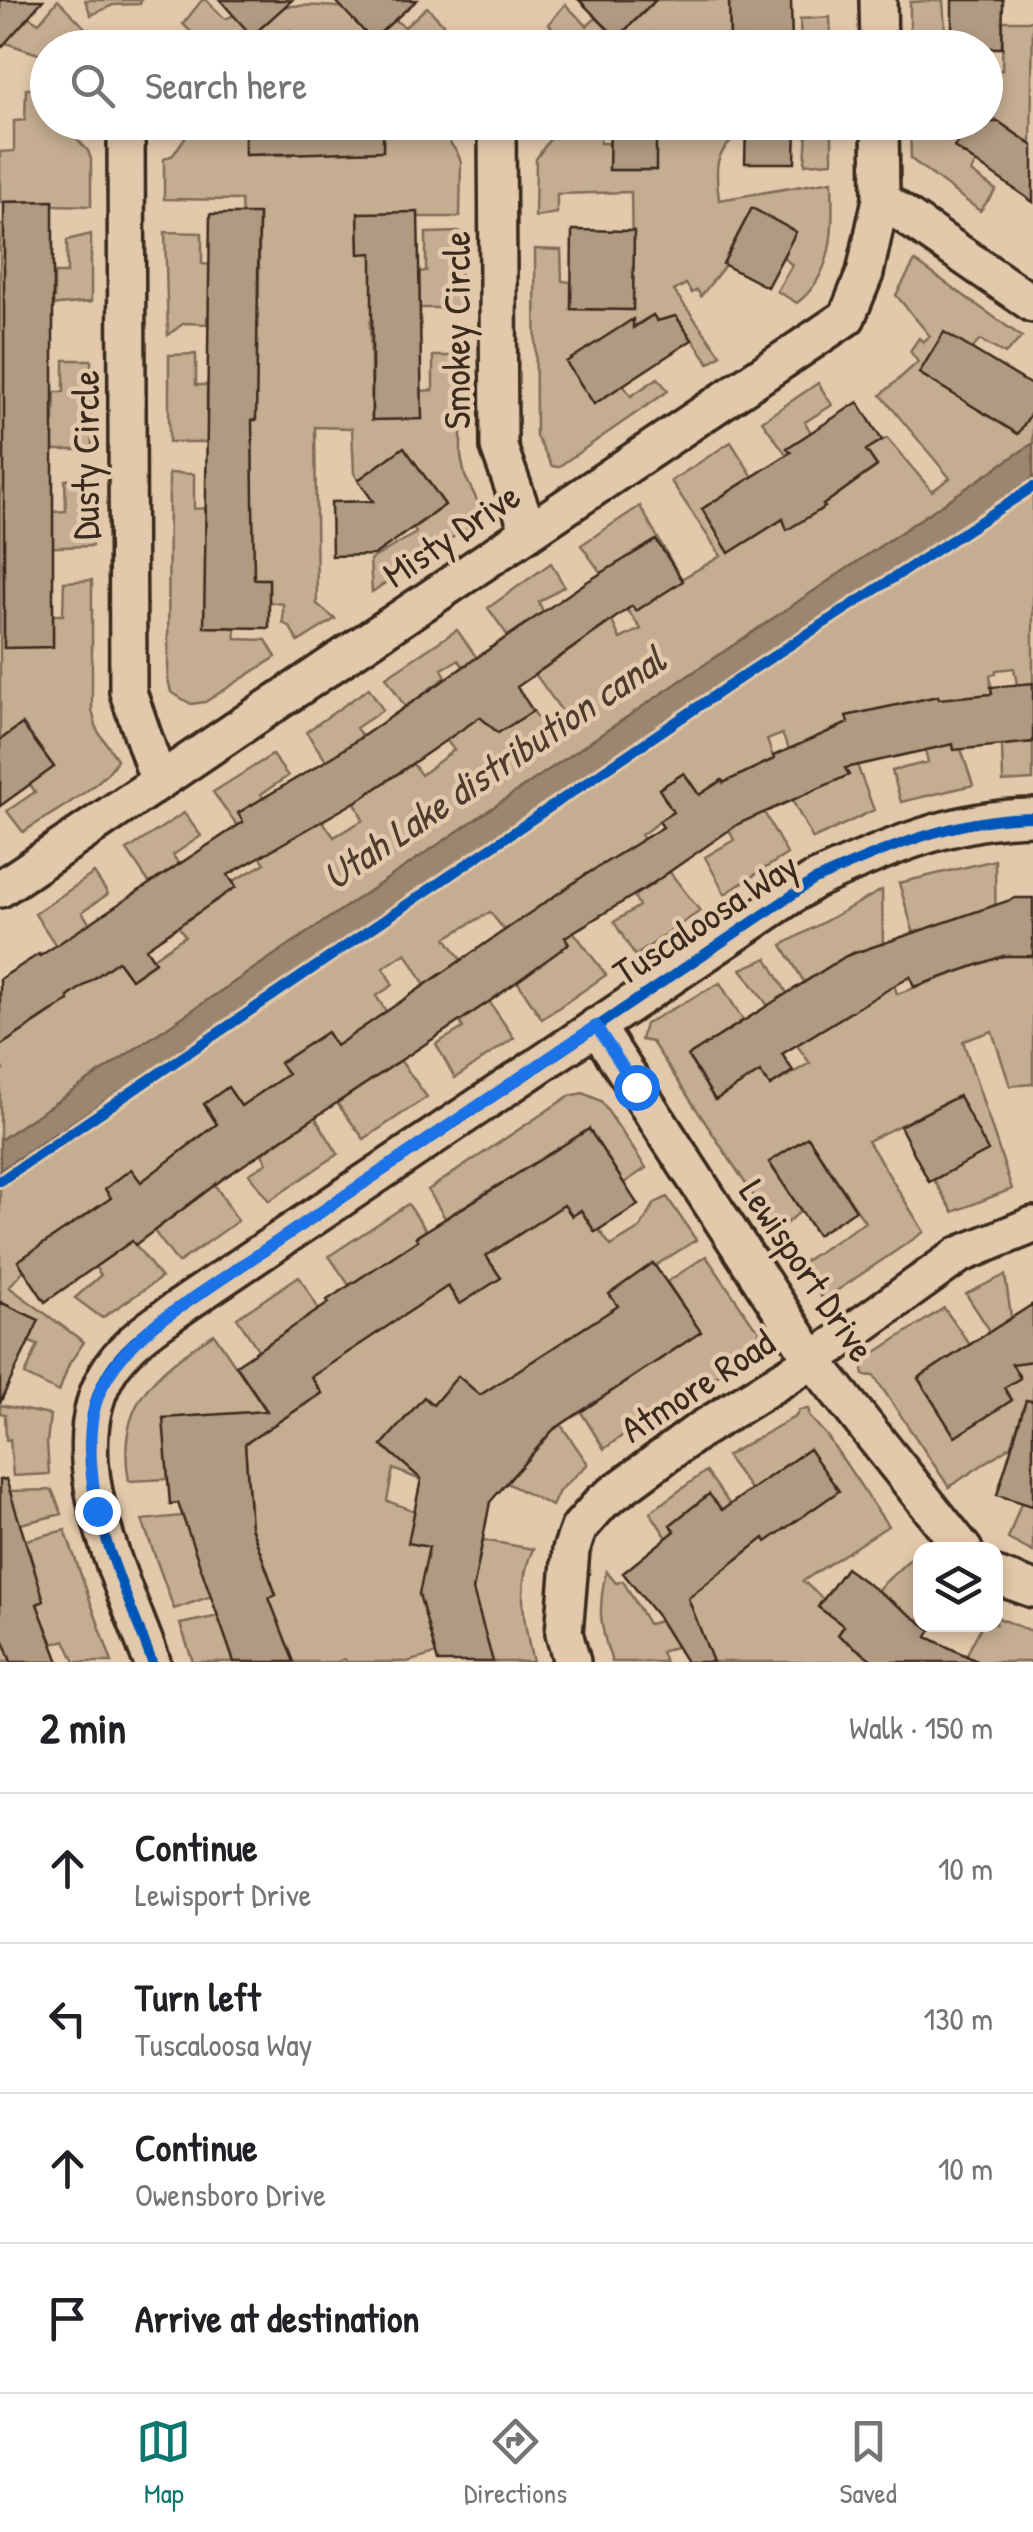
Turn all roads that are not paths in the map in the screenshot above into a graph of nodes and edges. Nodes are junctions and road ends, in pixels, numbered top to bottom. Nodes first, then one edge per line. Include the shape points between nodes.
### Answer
1 (878, 0) edge
2 (878, 30) edge
3 (126, 140) edge
4 (497, 140) edge
5 (880, 140) edge
6 (881, 200) junction
7 (1033, 304) edge
8 (529, 532) junction
9 (159, 782) junction
10 (1033, 817) edge
11 (0, 888) edge
12 (596, 1026) junction
13 (1033, 1225) edge
14 (813, 1360) junction
15 (958, 1542) edge
16 (1003, 1578) edge
17 (1033, 1589) edge
18 (152, 1662) edge
19 (572, 1662) edge

1 - 2 street
3 - 9 street, Dusty Circle via 128,692
4 - 8 street, Smokey Circle via 499,448
5 - 6 street, Misty Drive
6 - 7 street
6 - 8 street, Misty Drive via 865,273 847,317
8 - 9 street, Misty Drive
9 - 11 street, Misty Drive
10 - 12 street, Tuscaloosa Way via 905,840 813,880
12 - 14 street, Lewisport Drive
12 - 18 street, Tuscaloosa Way via 158,1322 111,1368 88,1441 97,1511
13 - 14 street, Atmore Road via 959,1255
14 - 15 street, Lewisport Drive
14 - 19 street, Atmore Road via 697,1432 618,1489 579,1528 564,1633
16 - 17 street

